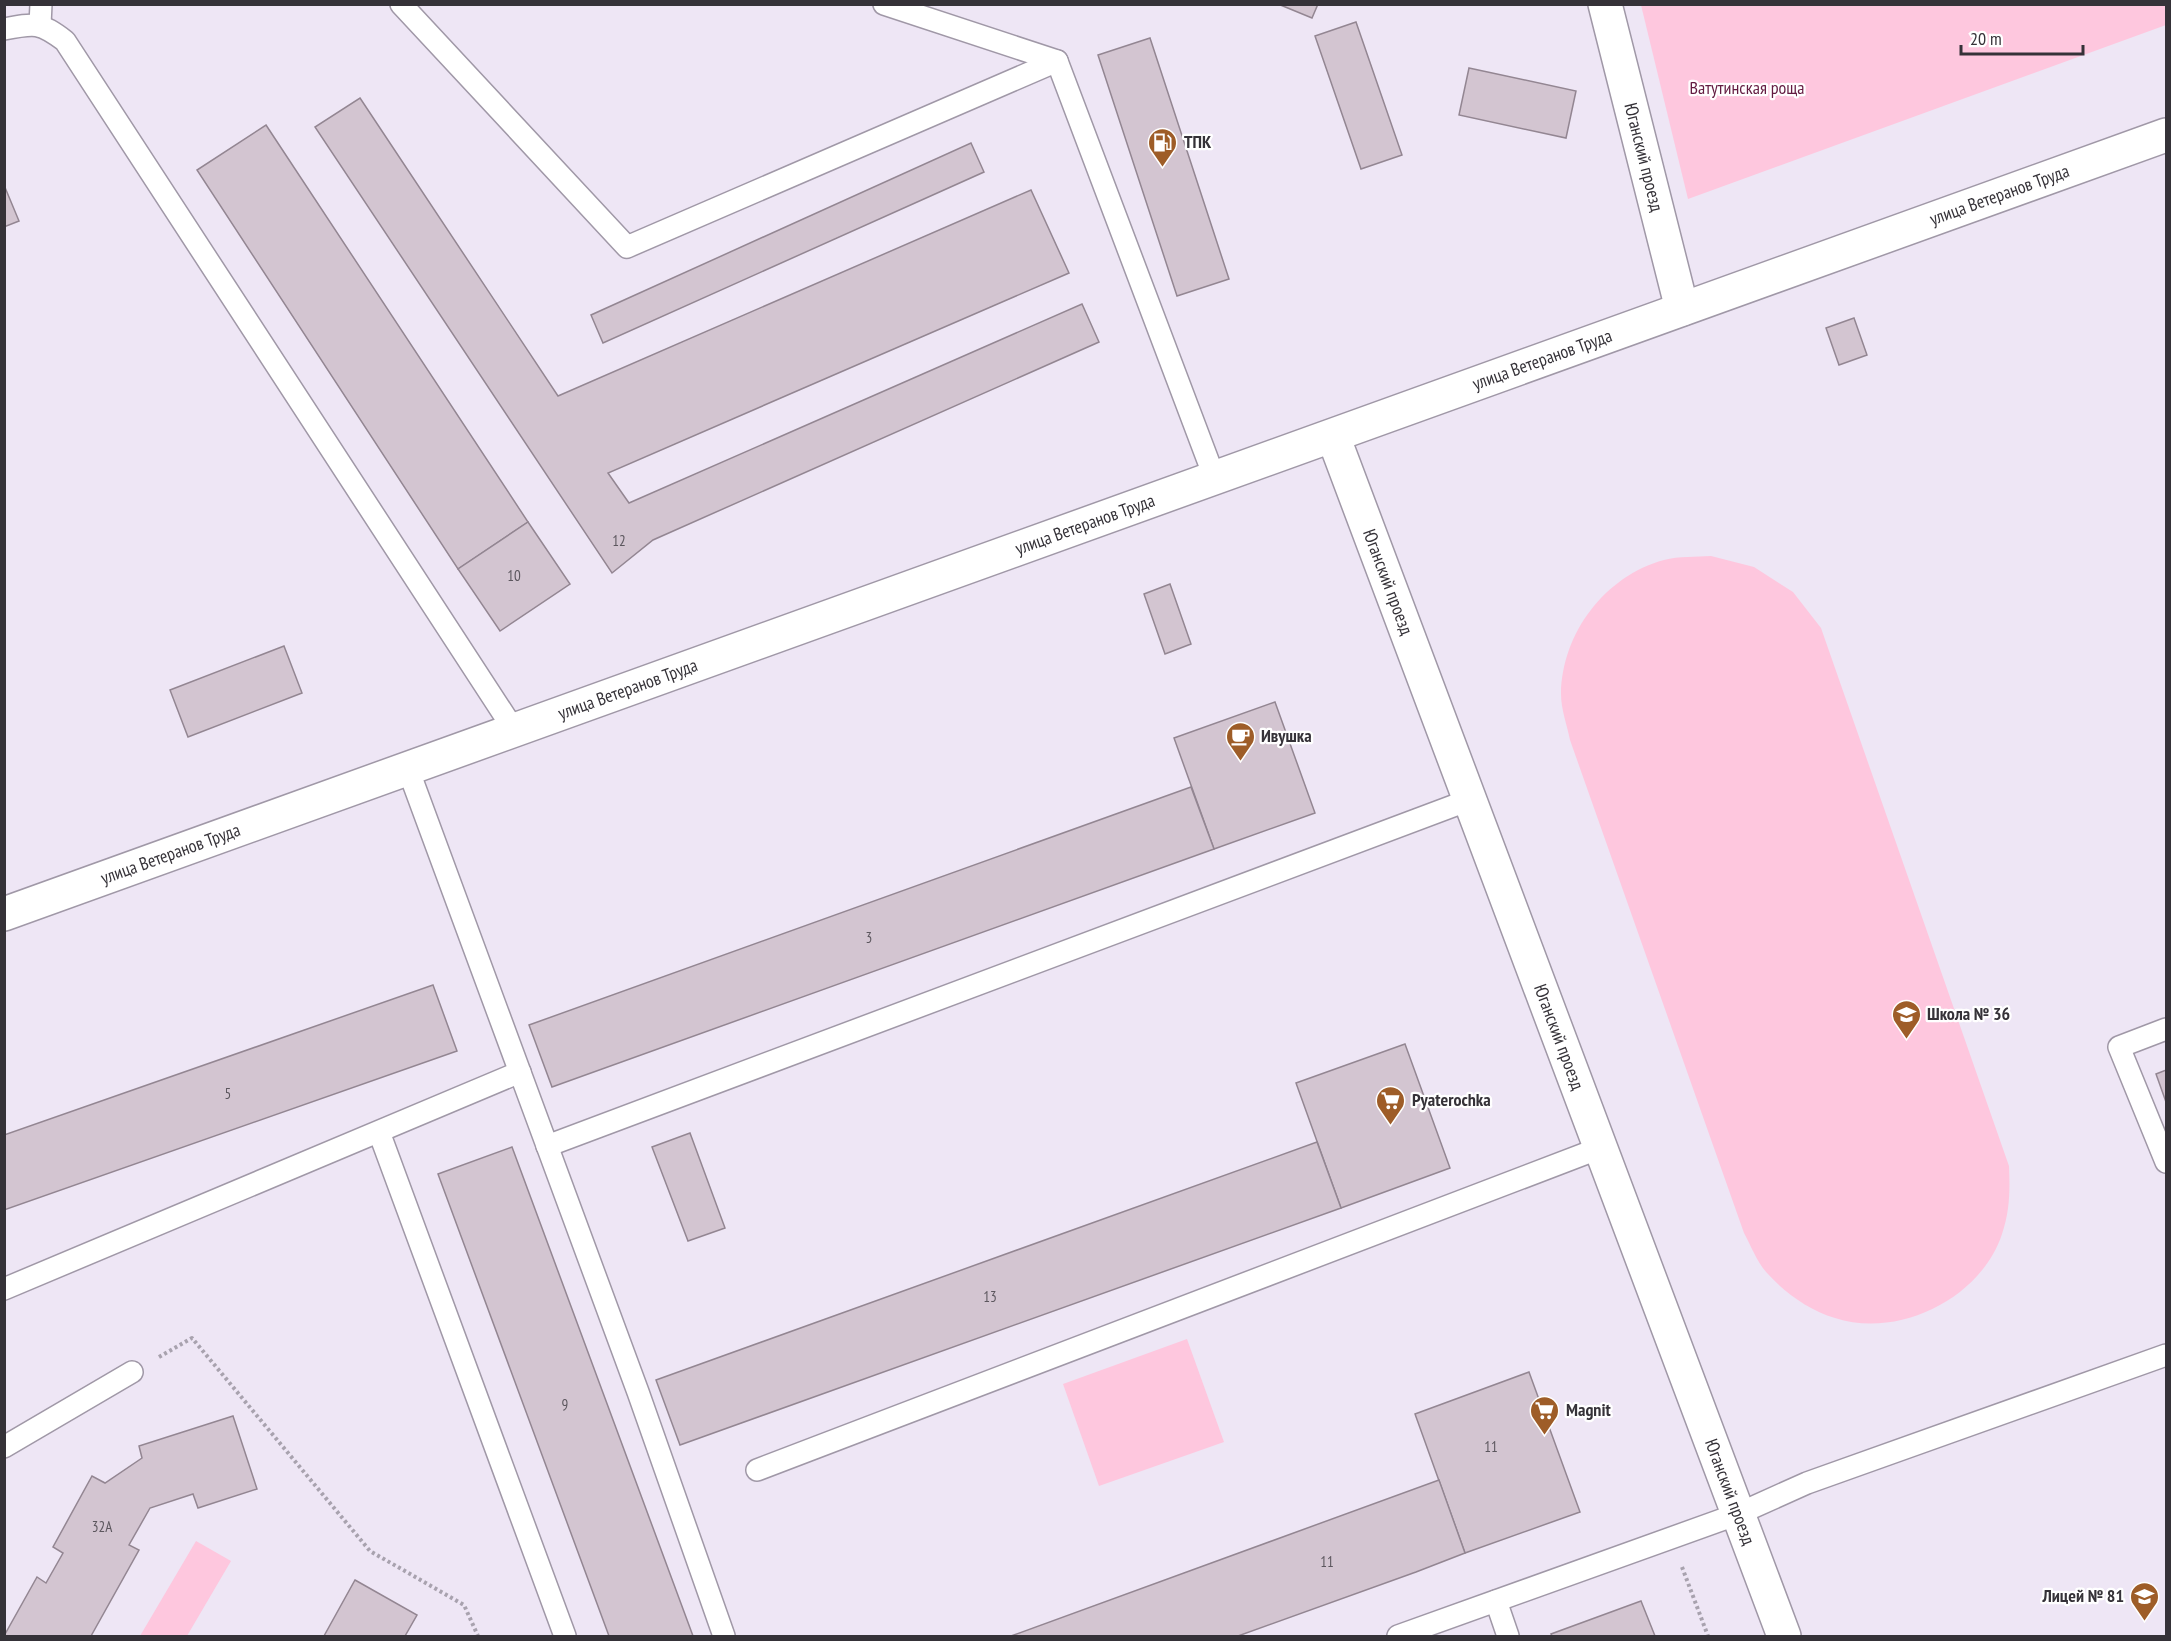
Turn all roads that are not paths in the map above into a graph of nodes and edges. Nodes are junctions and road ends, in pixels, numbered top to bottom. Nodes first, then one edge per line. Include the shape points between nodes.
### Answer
1 (401, 4) edge
2 (884, 4) edge
3 (1605, 4) edge
4 (41, 15) edge
5 (4, 29) edge
6 (1057, 61) junction
7 (2166, 135) edge
8 (1682, 309) junction
9 (1333, 436) junction
10 (1215, 479) junction
11 (514, 730) junction
12 (408, 769) junction
13 (1469, 800) junction
14 (4, 914) edge
15 (2166, 1029) edge
16 (520, 1072) junction
17 (379, 1132) junction
18 (547, 1146) junction
19 (1600, 1148) junction
20 (2166, 1162) edge
21 (4, 1289) edge
22 (2166, 1354) edge
23 (132, 1372) road end
24 (4, 1447) edge
25 (758, 1470) dead end
26 (1737, 1514) junction
27 (1496, 1601) junction
28 (565, 1636) edge
29 (724, 1636) edge
30 (1398, 1636) edge
31 (1508, 1636) edge
32 (1784, 1636) edge

1 - 6 lane via 627,247
2 - 6 lane
3 - 8 main road, Юганский проезд
4 - 5 lane via 26,25
4 - 11 lane via 65,41
6 - 10 lane
7 - 8 main road, улица Ветеранов Труда
8 - 9 main road, улица Ветеранов Труда
9 - 10 main road, улица Ветеранов Труда
9 - 13 main road, Юганский проезд
10 - 11 main road, улица Ветеранов Труда
11 - 12 main road, улица Ветеранов Труда
12 - 14 main road, улица Ветеранов Труда
12 - 16 lane
13 - 18 lane
13 - 19 main road, Юганский проезд
15 - 20 lane via 2119,1047
16 - 17 lane
16 - 18 lane
17 - 21 lane
17 - 28 lane
18 - 29 lane
19 - 25 lane
19 - 26 main road, Юганский проезд
22 - 26 lane via 1807,1483
23 - 24 lane
26 - 27 lane
26 - 32 main road, Юганский проезд
27 - 30 lane
27 - 31 lane

